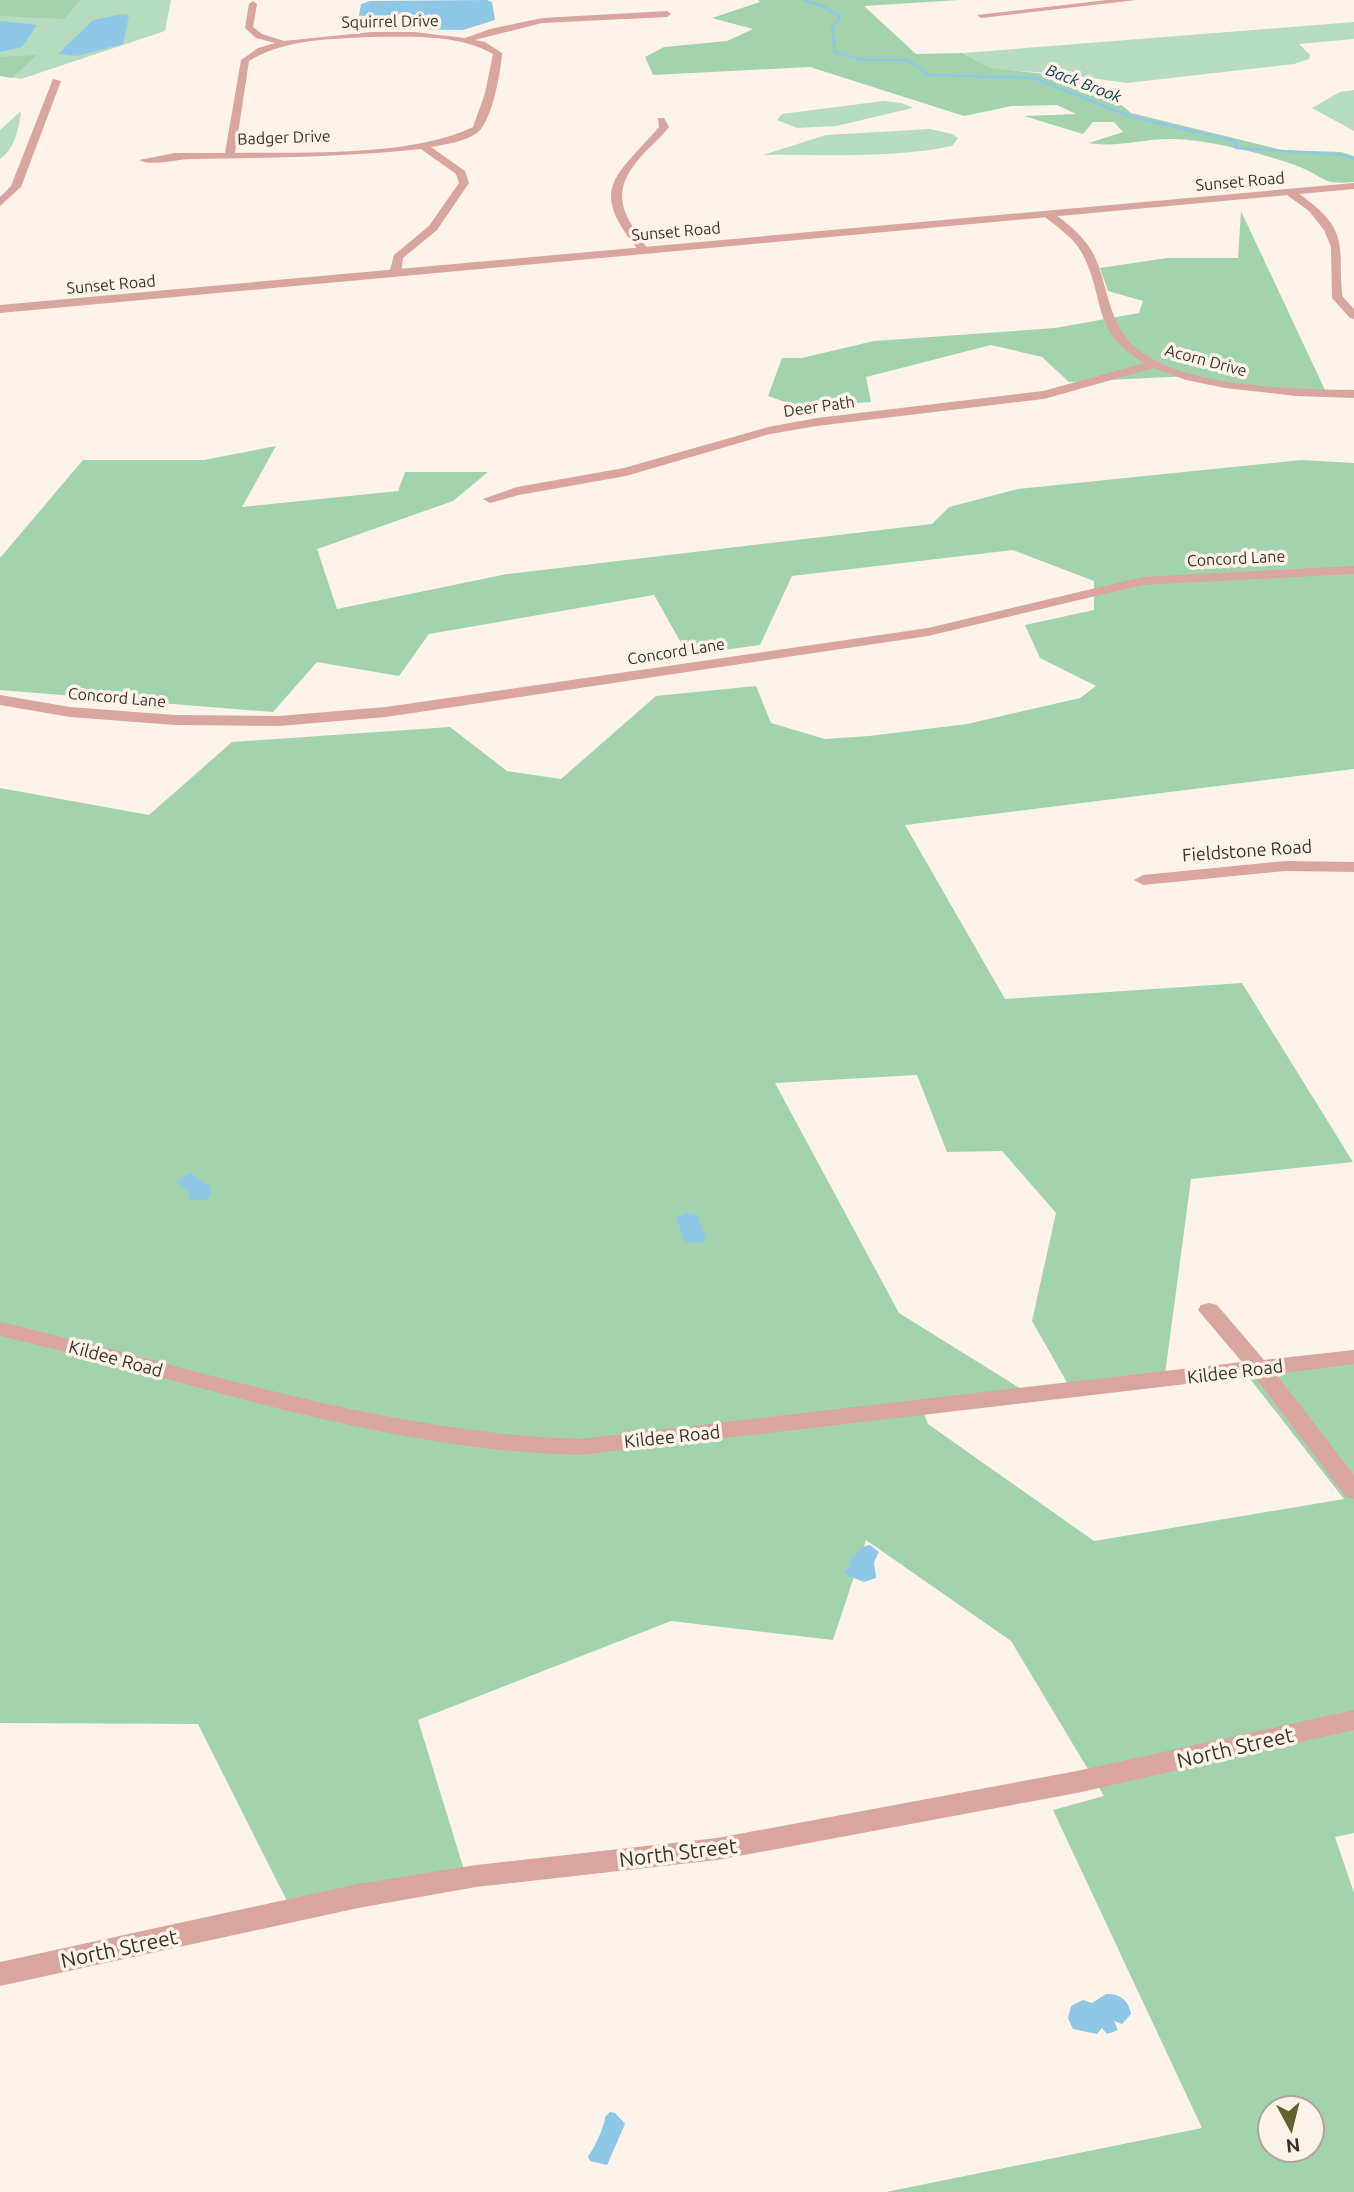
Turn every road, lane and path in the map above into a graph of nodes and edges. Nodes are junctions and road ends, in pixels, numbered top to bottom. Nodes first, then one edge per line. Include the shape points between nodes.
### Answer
1 (1128, 0) edge
2 (253, 4) dead end
3 (667, 14) dead end
4 (981, 15) dead end
5 (468, 39) junction
6 (281, 42) junction
7 (57, 81) dead end
8 (661, 120) dead end
9 (425, 147) junction
10 (230, 155) junction
11 (144, 160) dead end
12 (1354, 186) edge
13 (1291, 192) junction
14 (0, 203) edge
15 (1049, 215) junction
16 (644, 250) junction
17 (395, 274) junction
18 (0, 309) edge
19 (1354, 316) edge
20 (1156, 364) junction
21 (1354, 394) edge
22 (491, 499) dead end
23 (1354, 570) edge
24 (0, 700) edge
25 (1354, 867) edge
26 (1143, 880) dead end
27 (1209, 1310) dead end
28 (0, 1329) edge
29 (1354, 1357) edge
30 (1260, 1369) junction
31 (1354, 1491) edge
32 (1354, 1720) edge
33 (0, 1974) edge

1 - 4 street
2 - 6 street via 249,28
3 - 5 street via 538,19
5 - 6 street, Squirrel Drive via 404,35
5 - 9 street, Squirrel Drive via 498,53 480,125 461,138
6 - 10 street, Squirrel Drive via 253,52 245,60
7 - 14 street via 16,187
8 - 16 street via 664,127 620,175 614,195 621,221
9 - 10 street, Badger Drive
9 - 17 street via 461,173 464,183 433,228 398,257
10 - 11 street, Badger Drive
12 - 13 street, Sunset Road
13 - 15 street, Sunset Road
13 - 19 street via 1325,222 1336,247 1338,298
15 - 16 street, Sunset Road
15 - 20 street, Acorn Drive via 1086,249 1115,334
16 - 17 street, Sunset Road
17 - 18 street, Sunset Road
20 - 21 street, Acorn Drive via 1252,389
20 - 22 street, Deer Path via 1044,395 768,431 626,472
23 - 24 street, Concord Lane via 1142,581 928,632 386,712 279,721 175,720 70,712
25 - 26 street, Fieldstone Road via 1285,866
27 - 30 street
28 - 30 street, Kildee Road via 352,1419 532,1447 580,1447
29 - 30 street, Kildee Road
30 - 31 street
32 - 33 street, North Street via 1077,1782 717,1849 476,1876 358,1896

